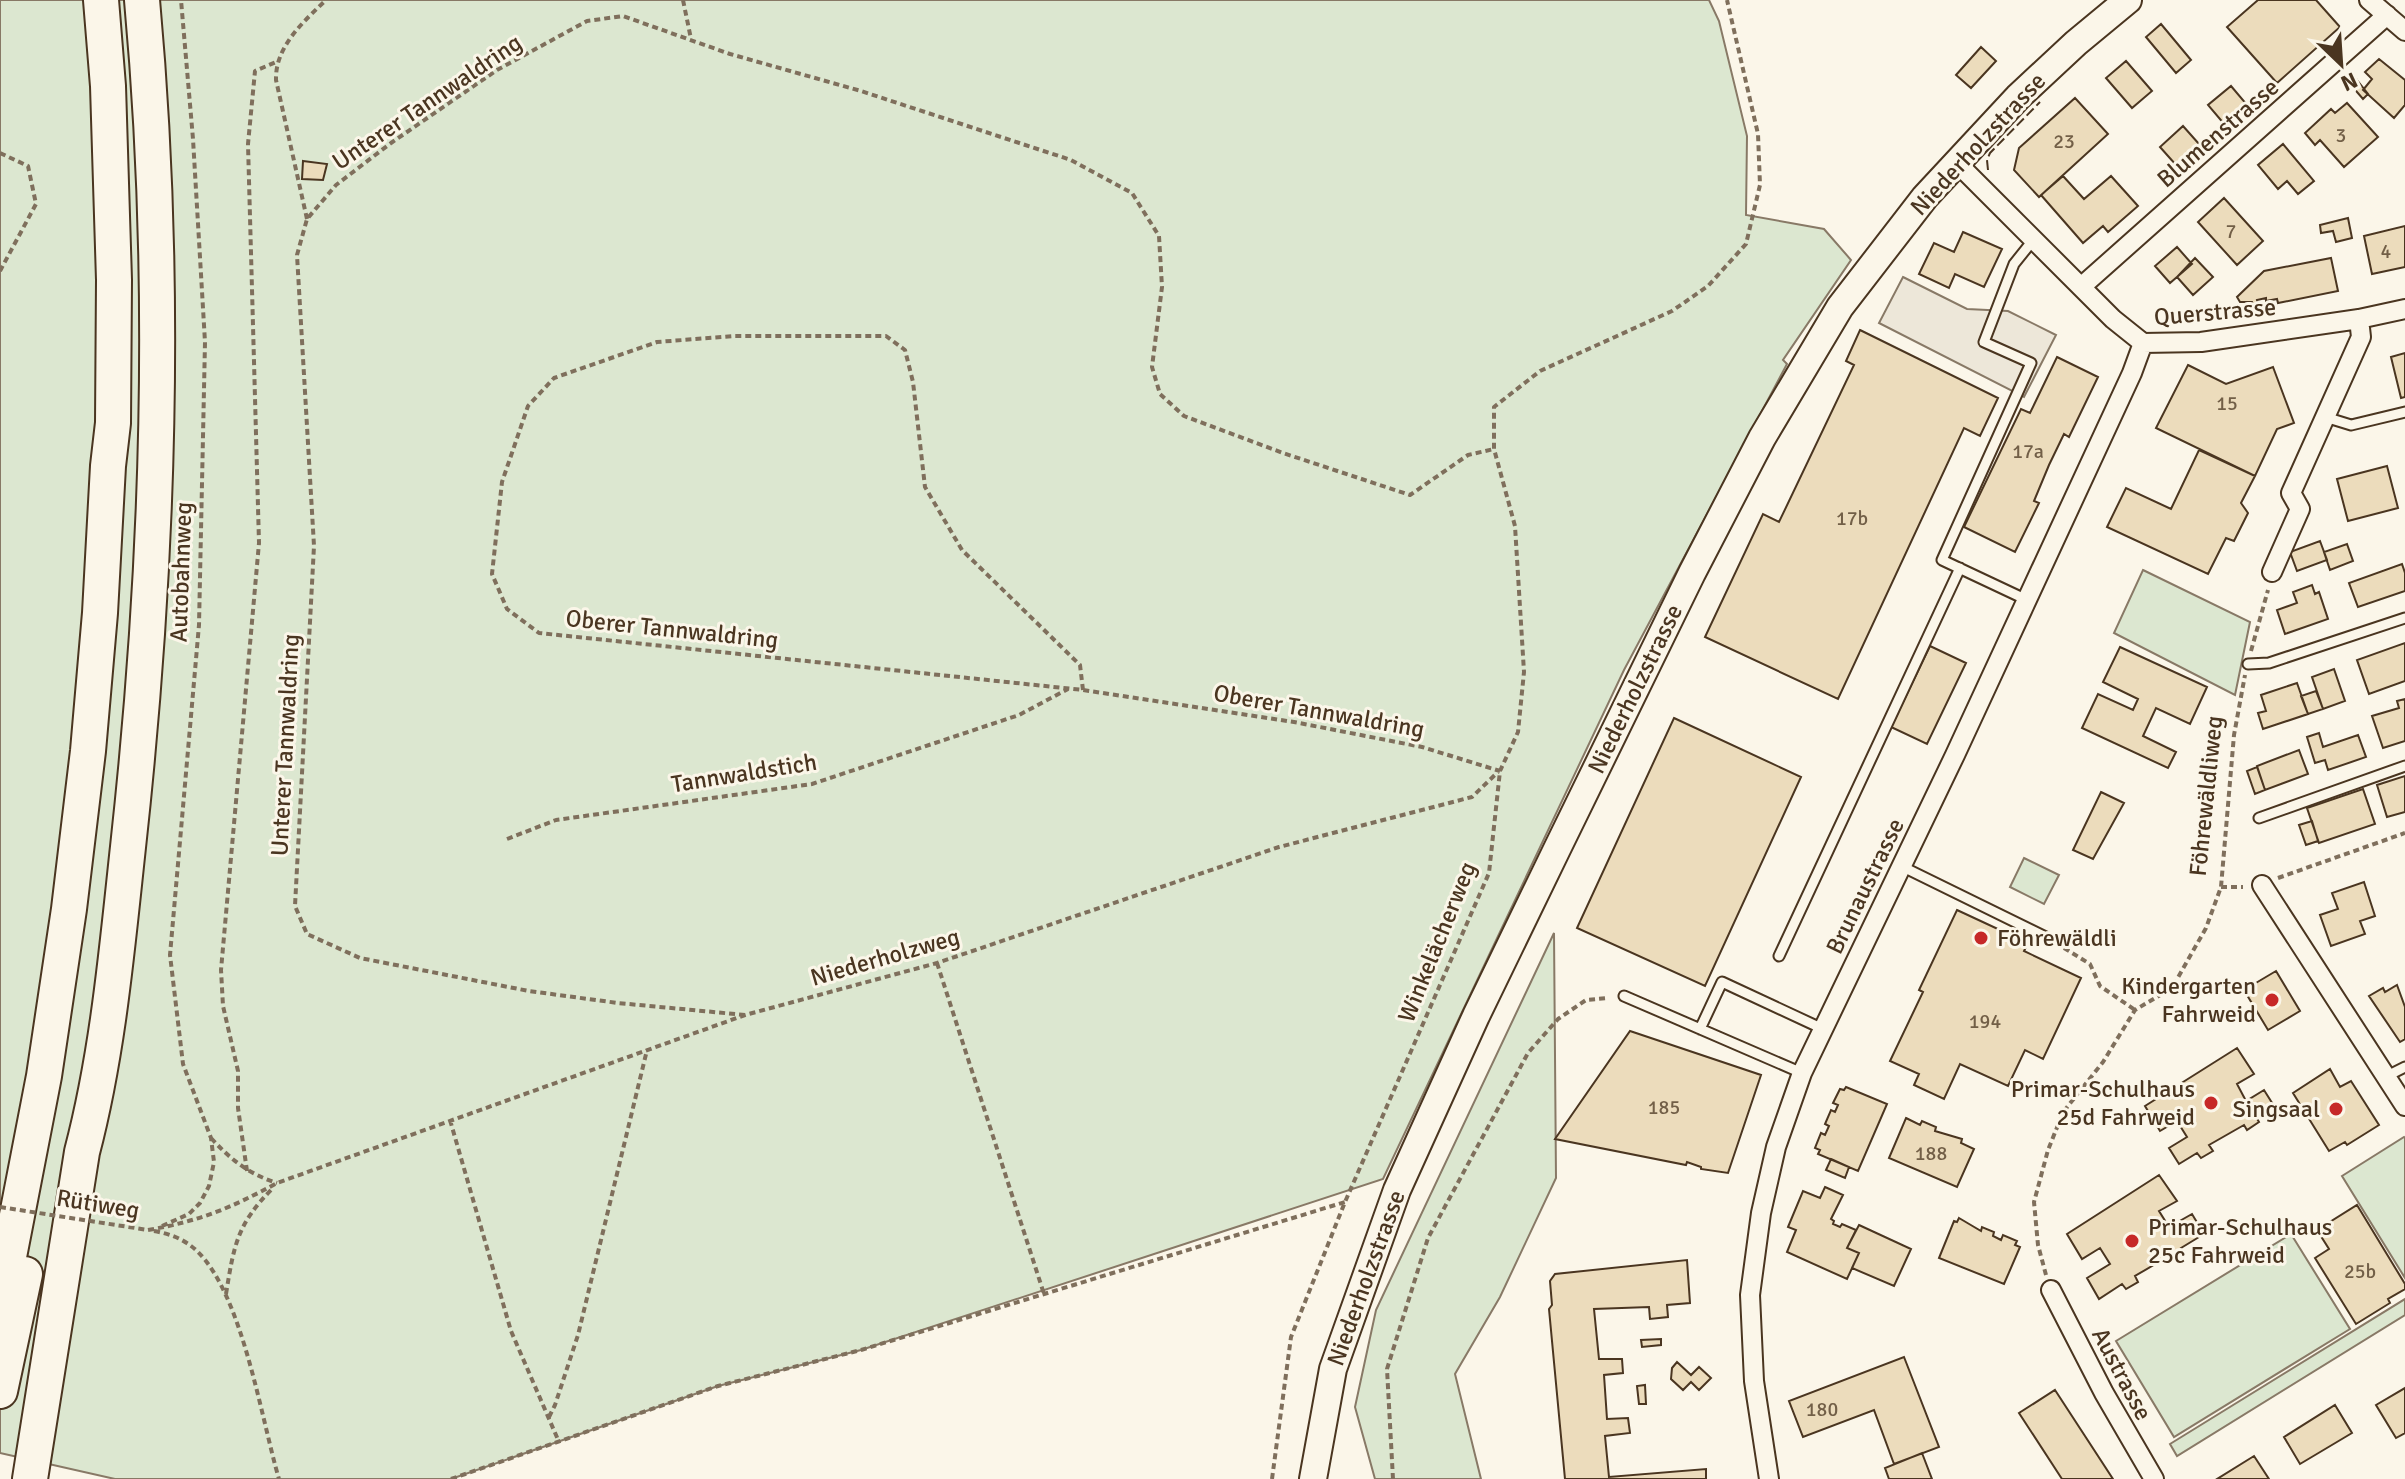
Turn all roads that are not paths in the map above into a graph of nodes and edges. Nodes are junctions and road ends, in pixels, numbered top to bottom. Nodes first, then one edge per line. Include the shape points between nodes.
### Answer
1 (101, 0) edge
2 (142, 0) edge
3 (2128, 0) edge
4 (2369, 0) edge
5 (2387, 15) junction
6 (2405, 31) edge
7 (1956, 162) junction
8 (2034, 239) junction
9 (2081, 287) junction
10 (2405, 309) edge
11 (2359, 319) junction
12 (2143, 343) junction
13 (2405, 412) edge
14 (2325, 417) junction
15 (113, 423) junction
16 (1960, 568) junction
17 (2272, 572) road end
18 (2027, 600) junction
19 (2405, 618) edge
20 (2248, 664) road end
21 (2405, 766) edge
22 (2259, 818) dead end
23 (1901, 866) junction
24 (2262, 885) road end
25 (2052, 940) road end
26 (1779, 956) dead end
27 (1624, 996) road end
28 (1700, 1029) junction
29 (1823, 1029) junction
30 (2405, 1067) edge
31 (1802, 1073) junction
32 (2385, 1077) junction
33 (2405, 1106) edge
34 (93, 1111) junction
35 (2051, 1290) road end
36 (0, 1303) edge
37 (0, 1391) edge
38 (30, 1479) edge
39 (49, 1479) edge
40 (1313, 1479) edge
41 (1769, 1479) edge
42 (2154, 1479) edge

1 - 15 highway via 112,184
2 - 34 highway via 157,243 153,533 133,803
3 - 7 main road, Niederholzstrasse via 2018,97
4 - 5 street
5 - 6 street
5 - 9 street, Blumenstrasse
7 - 8 street, Querstrasse
7 - 40 main road, Niederholzstrasse via 1840,307 1800,371 1618,725 1397,1190 1333,1369
8 - 9 street, Querstrasse
8 - 16 lane via 2014,264 1984,342 2031,363 1942,560
9 - 12 street, Querstrasse
10 - 11 street, Querstrasse
11 - 12 street, Querstrasse via 2201,342
11 - 14 street via 2361,337
12 - 18 street, Brunaustrasse
13 - 14 lane via 2351,425
14 - 17 street via 2291,493 2300,509
15 - 36 highway via 88,751 69,909 44,1076
15 - 37 highway via 123,468 103,749 51,1136
16 - 18 lane
16 - 26 lane
18 - 23 street, Brunaustrasse
19 - 20 lane via 2269,663
21 - 22 lane
23 - 25 lane
23 - 29 street, Brunaustrasse
24 - 32 street
27 - 28 lane
28 - 29 lane via 1722,982
28 - 31 lane
29 - 31 street, Brunaustrasse
30 - 32 lane
31 - 41 street, Brunaustrasse via 1776,1147 1750,1295 1754,1381
32 - 33 street
34 - 38 highway
34 - 39 highway via 99,1152
35 - 42 street, Austrasse

